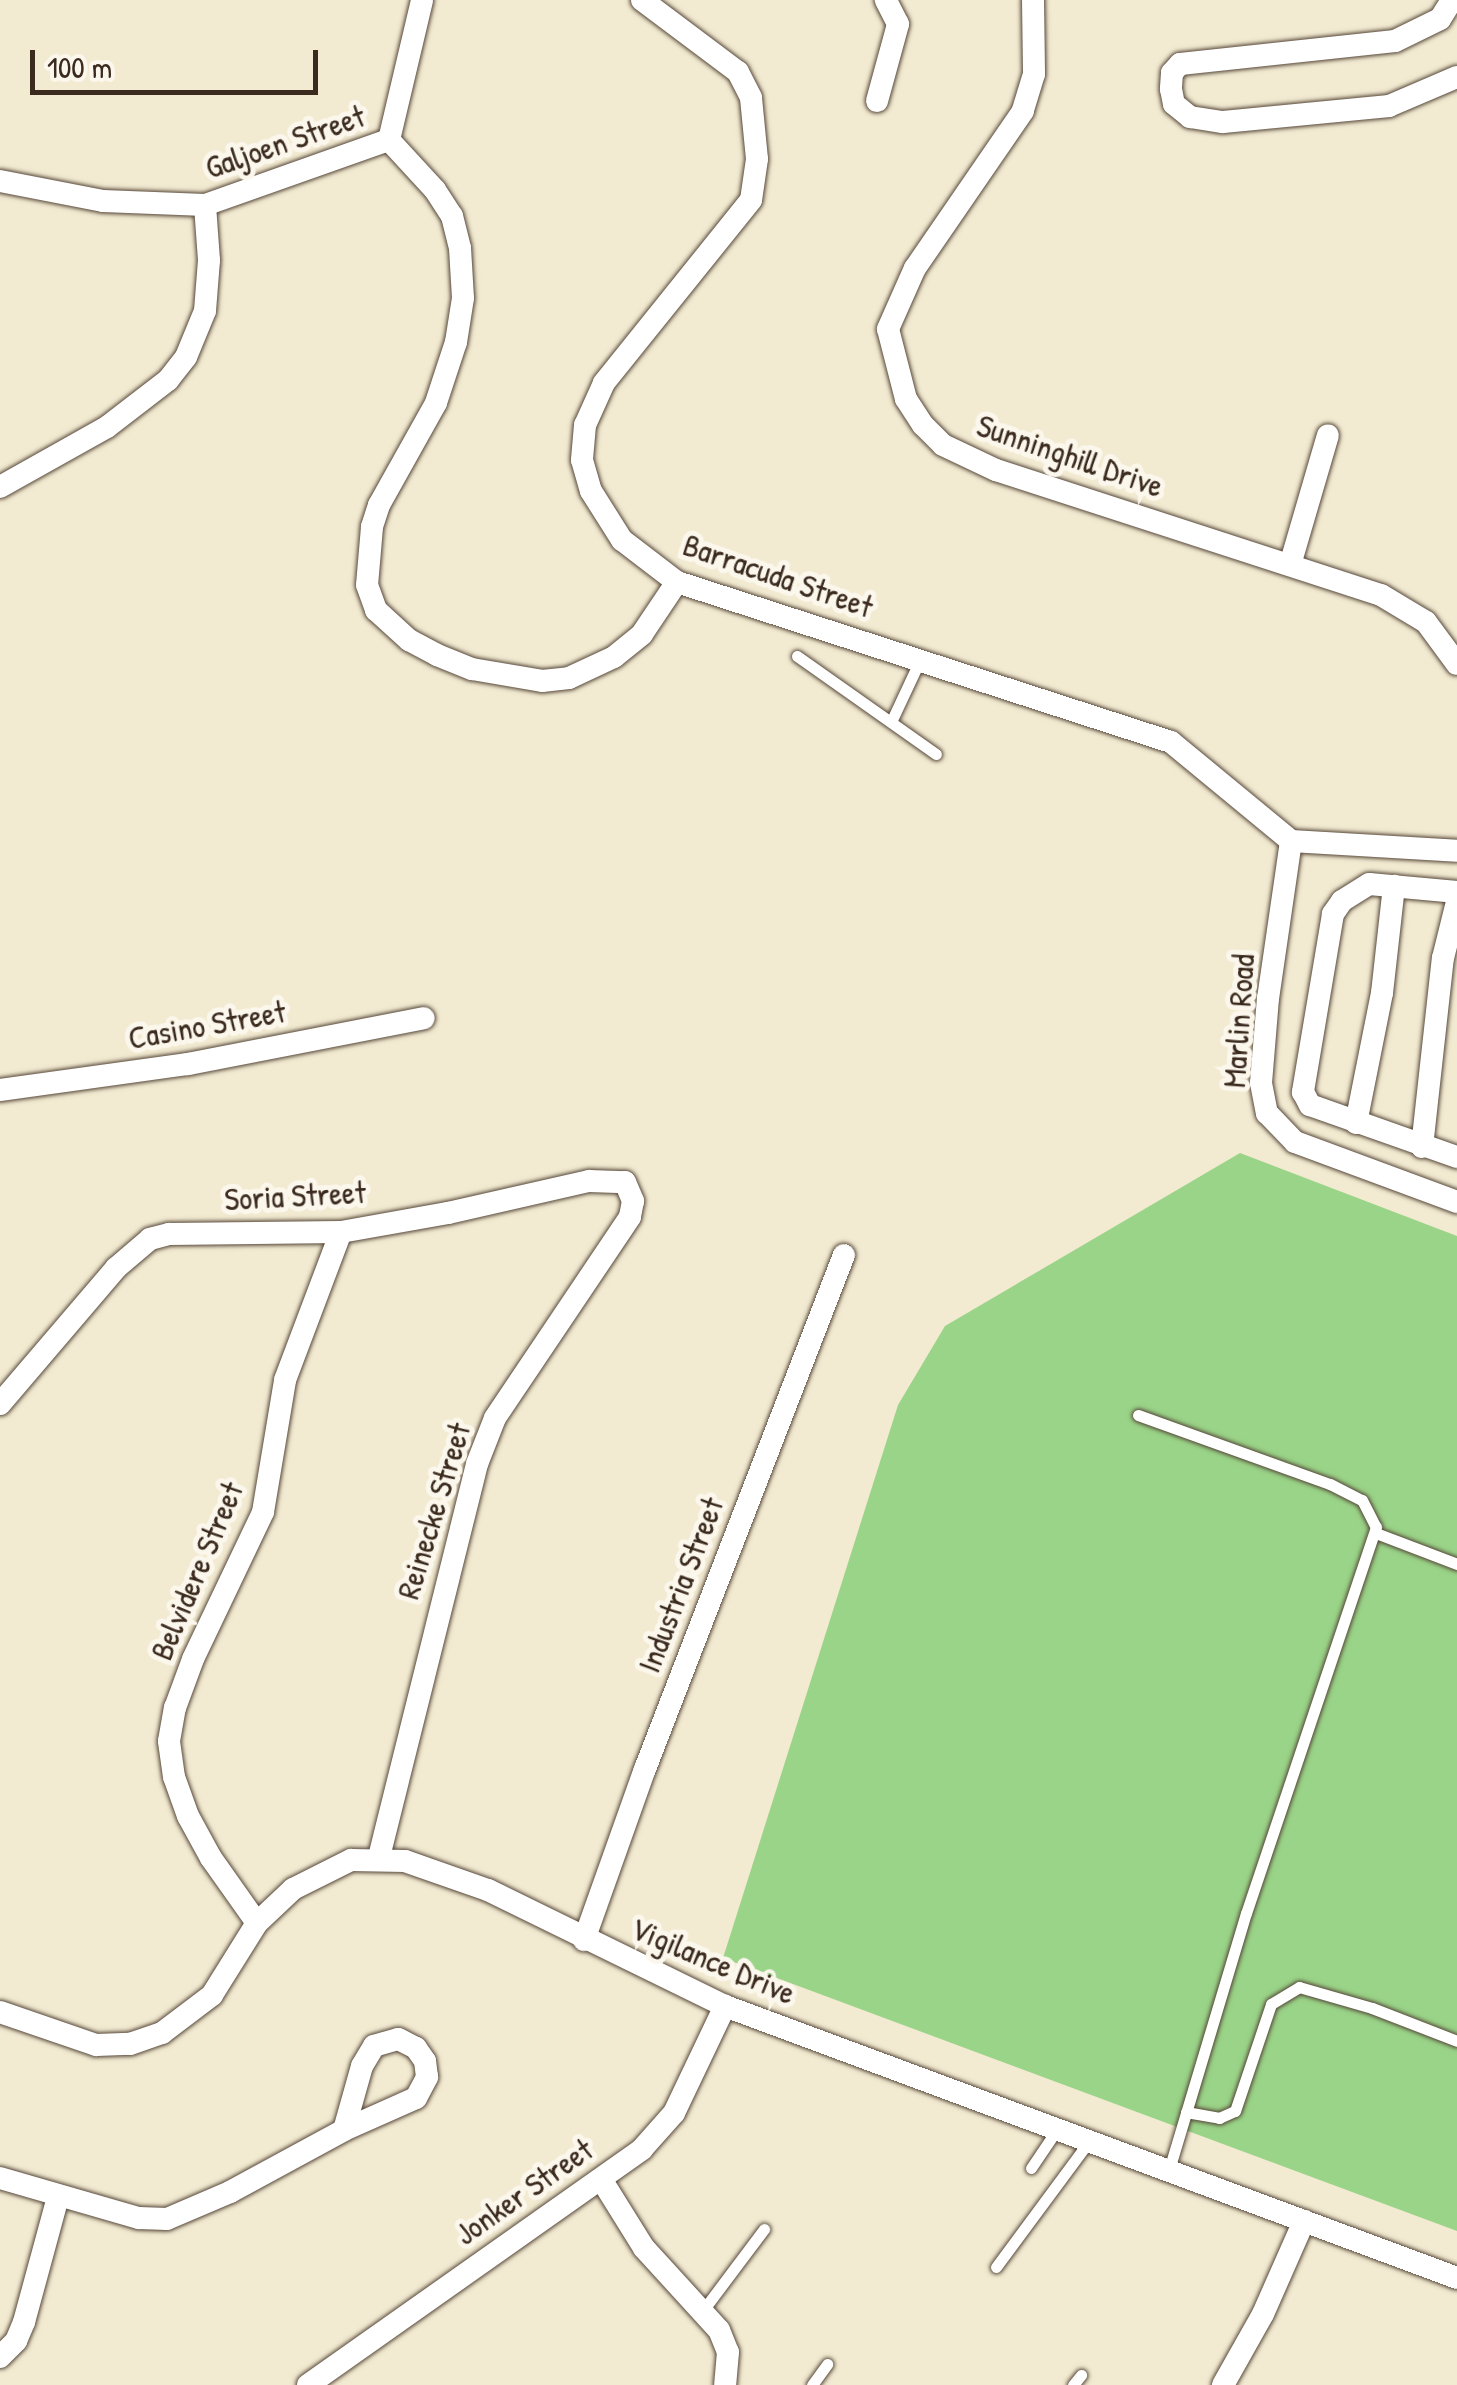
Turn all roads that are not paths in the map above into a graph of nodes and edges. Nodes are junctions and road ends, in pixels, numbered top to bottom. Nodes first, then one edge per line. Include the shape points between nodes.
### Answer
1 (422, 0) edge
2 (642, 0) edge
3 (886, 0) edge
4 (1033, 0) edge
5 (1452, 0) edge
6 (1457, 77) edge
7 (878, 102) dead end
8 (389, 140) junction
9 (0, 182) edge
10 (205, 205) junction
11 (1328, 435) dead end
12 (0, 487) edge
13 (1290, 564) junction
14 (676, 582) junction
15 (797, 656) dead end
16 (921, 658) junction
17 (1457, 664) edge
18 (891, 722) junction
19 (936, 754) dead end
20 (1291, 841) junction
21 (1457, 852) edge
22 (1394, 886) junction
23 (1457, 892) edge
24 (1457, 902) edge
25 (424, 1018) dead end
26 (0, 1090) edge
27 (1356, 1123) junction
28 (1422, 1147) junction
29 (1457, 1157) edge
30 (1457, 1202) edge
31 (630, 1217) joint
32 (341, 1232) junction
33 (844, 1255) dead end
34 (0, 1404) edge
35 (1138, 1415) dead end
36 (1376, 1534) junction
37 (1457, 1564) edge
38 (380, 1857) junction
39 (257, 1923) junction
40 (584, 1940) junction
41 (725, 2006) junction
42 (0, 2012) edge
43 (1457, 2042) edge
44 (1186, 2112) junction
45 (1058, 2128) junction
46 (344, 2130) dead end
47 (1090, 2140) junction
48 (1031, 2168) dead end
49 (1169, 2170) junction
50 (0, 2178) edge
51 (601, 2178) junction
52 (58, 2197) junction
53 (1304, 2221) junction
54 (764, 2229) dead end
55 (996, 2267) dead end
56 (1457, 2278) edge
57 (704, 2310) junction
58 (0, 2357) edge
59 (828, 2364) dead end
60 (308, 2385) edge
61 (725, 2385) edge
62 (812, 2385) edge
63 (1223, 2385) edge

1 - 8 street, Galjoen Street
2 - 14 street, Barracuda Street via 738,72 751,98 756,137 751,200 604,383 585,424 582,460 604,516 639,556
3 - 7 street via 898,24
4 - 13 street, Sunninghill Drive via 1034,74 1023,111 894,309 888,329 906,398 944,444 996,470
5 - 6 street via 1440,19 1394,41 1180,64 1170,89 1174,104 1190,118 1223,122 1389,106
8 - 10 street, Galjoen Street
8 - 14 street via 452,216 463,298 436,403 372,527 367,585 376,610 437,655 472,670 542,682 568,678 614,656 642,634
9 - 10 street, Galjoen Street via 103,201
10 - 12 street via 205,311 186,358 107,426
11 - 13 street
13 - 17 street, Sunninghill Drive via 1406,606 1445,642
14 - 16 street, Barracuda Street
15 - 18 lane
16 - 18 lane
16 - 20 street, Barracuda Street via 1171,742
18 - 19 lane
20 - 21 street
20 - 30 street, Marlin Road via 1261,1082 1267,1113 1295,1142
22 - 23 street
22 - 27 street via 1382,993
22 - 27 street via 1354,890 1333,914 1308,1061 1304,1099
24 - 28 street via 1443,958
25 - 26 street, Casino Street via 188,1064
27 - 28 street
28 - 29 street
31 - 32 street, Soria Street via 630,1190 615,1179
31 - 38 street, Reinecke Street via 495,1418 477,1464
32 - 34 street, Soria Street via 150,1239 116,1268
32 - 39 street, Belvidere Street via 284,1380 263,1512 192,1659 169,1742 188,1816
33 - 40 street, Industria Street
35 - 36 lane via 1330,1484 1370,1508
36 - 37 lane
36 - 44 lane
38 - 39 street, Vigilance Drive via 324,1870
38 - 40 street, Vigilance Drive via 442,1870
39 - 42 street, Vigilance Drive via 212,1996 162,2034 96,2046
40 - 41 street, Vigilance Drive
41 - 45 street, Vigilance Drive
41 - 51 street, Jonker Street via 674,2113 642,2149
43 - 44 lane via 1299,1987 1270,2004 1235,2111 1219,2118
44 - 49 lane
45 - 47 street, Vigilance Drive
45 - 48 lane
46 - 52 street via 167,2218 139,2218
47 - 49 street, Vigilance Drive
47 - 55 lane
49 - 53 street, Vigilance Drive
50 - 52 street
51 - 57 street via 644,2248
51 - 60 street, Jonker Street
52 - 58 street via 24,2322
53 - 56 street, Vigilance Drive
53 - 63 street
54 - 57 lane
57 - 61 street via 728,2352
59 - 62 lane

